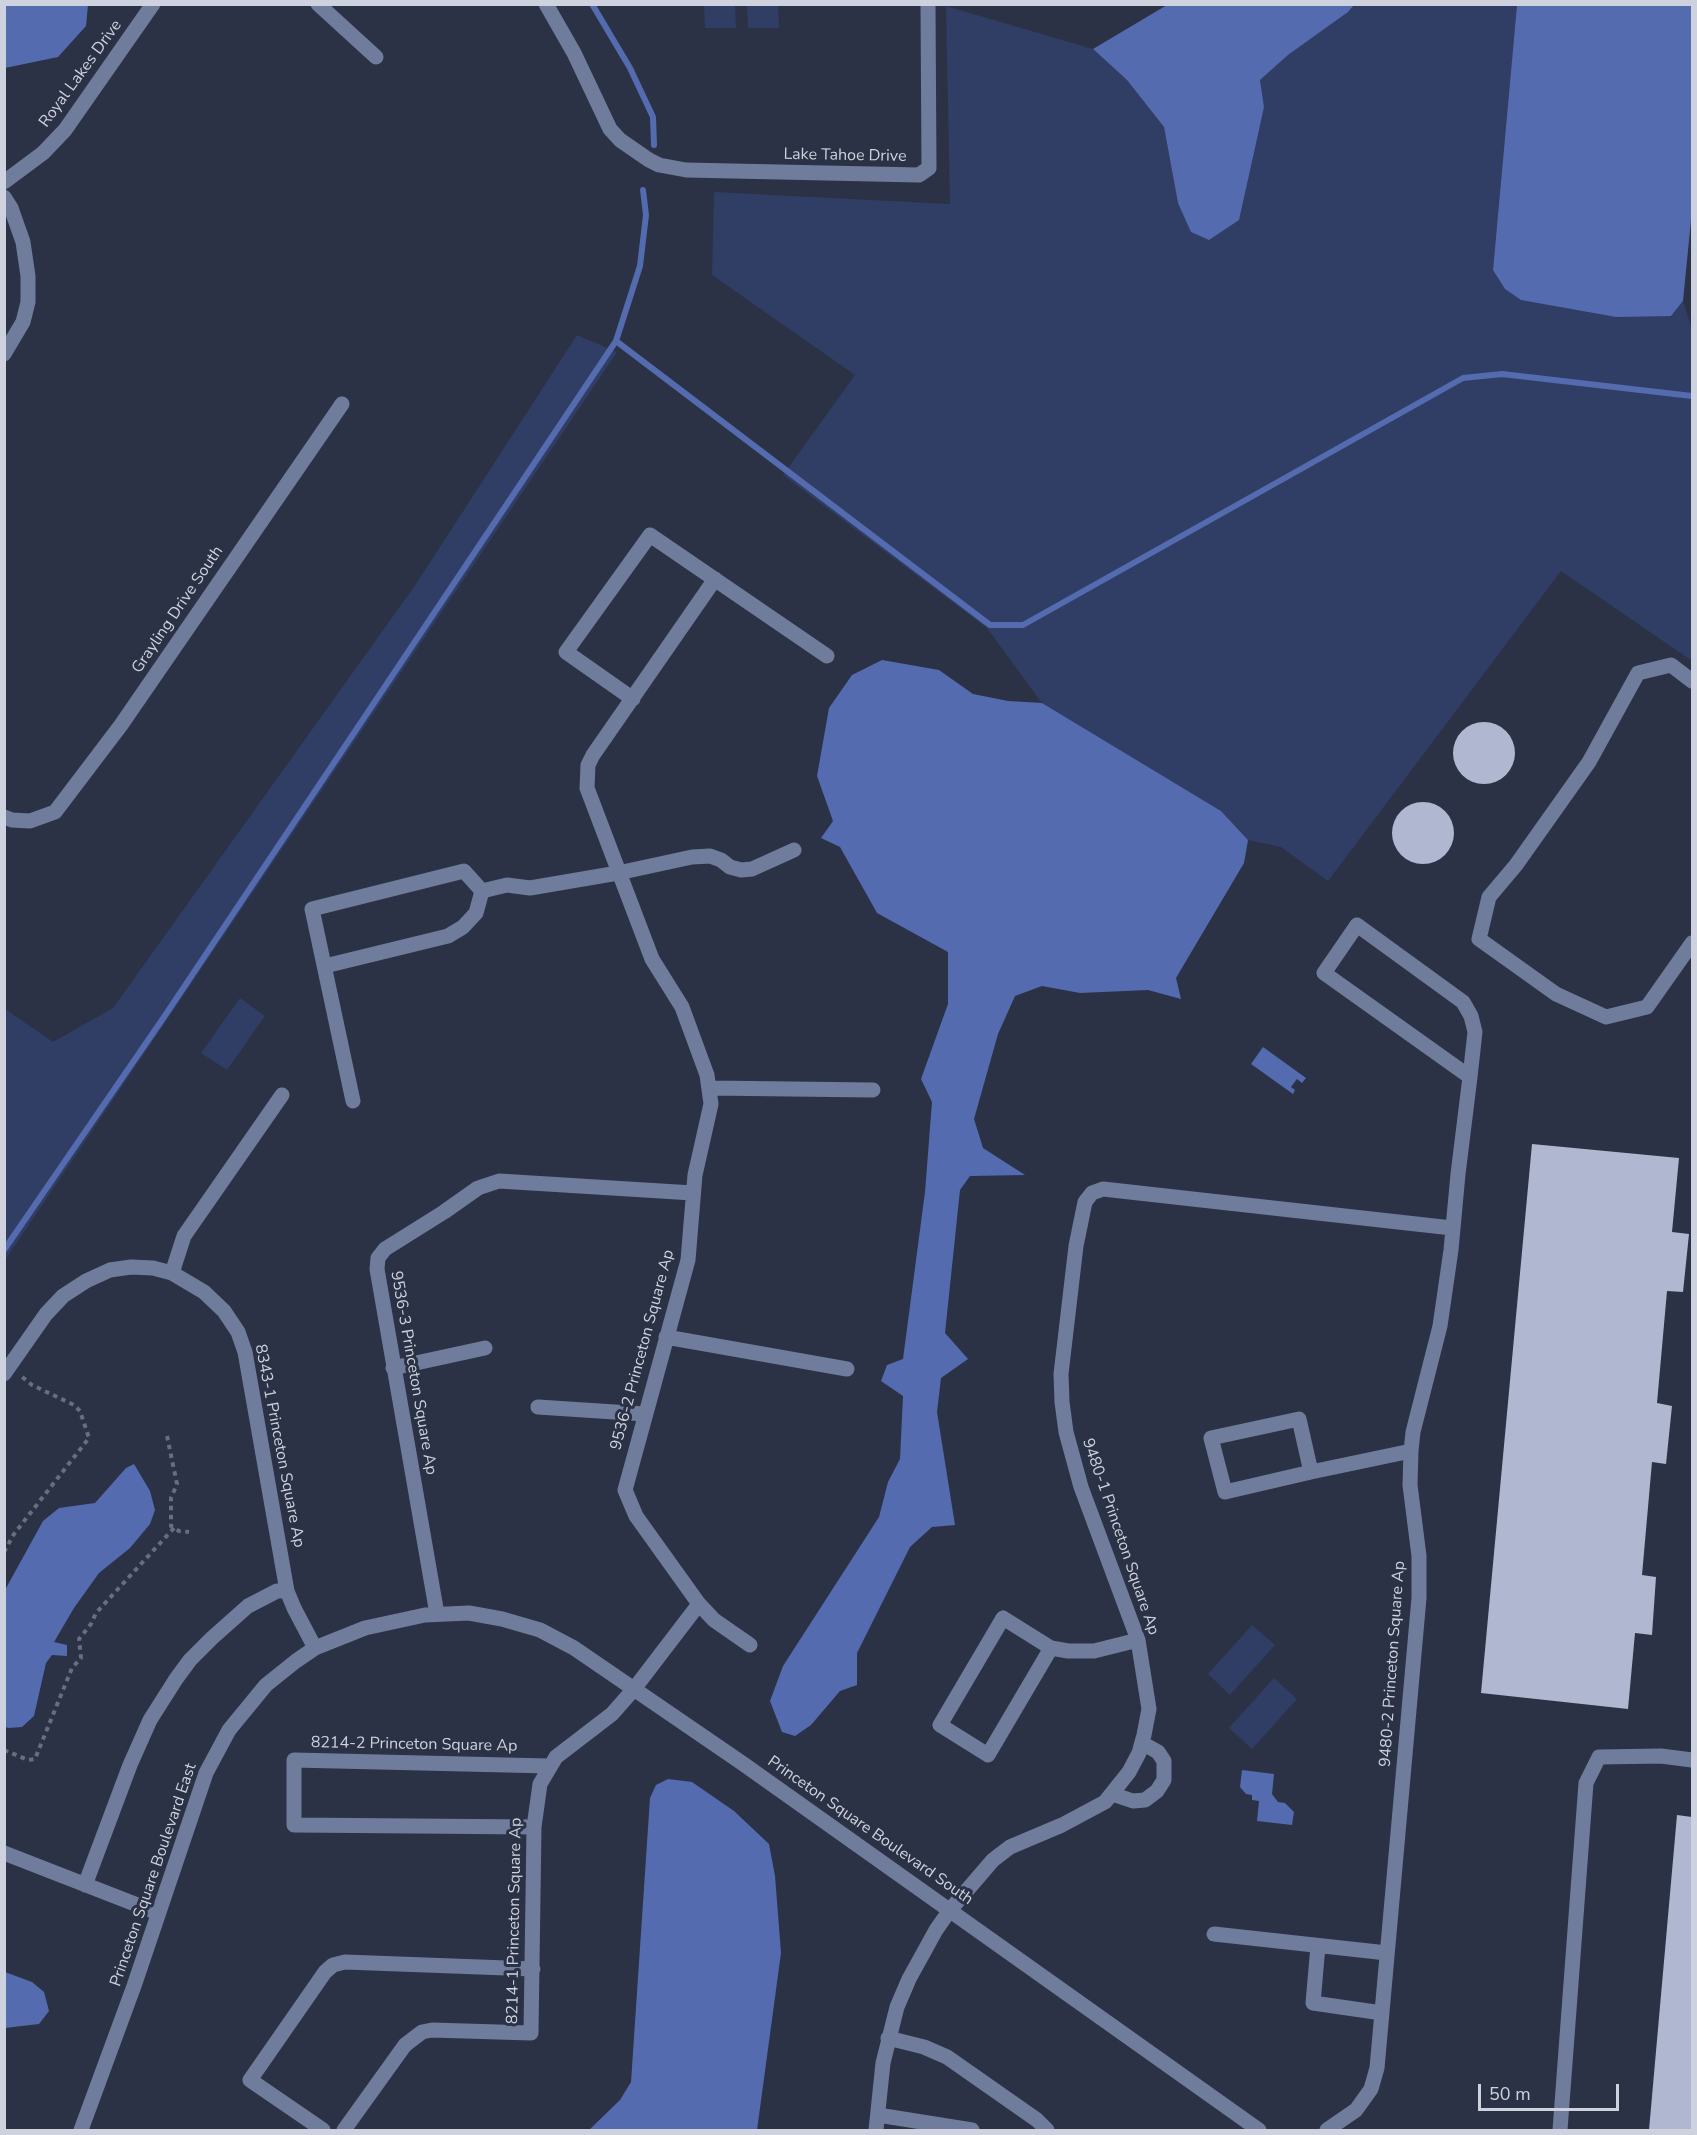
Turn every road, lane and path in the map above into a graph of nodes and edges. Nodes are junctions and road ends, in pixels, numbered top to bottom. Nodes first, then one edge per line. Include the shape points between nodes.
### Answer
1 (153, 4) edge
2 (318, 4) edge
3 (546, 4) edge
4 (928, 4) edge
5 (376, 57) dead end
6 (4, 182) edge
7 (4, 197) edge
8 (4, 354) edge
9 (342, 404) dead end
10 (715, 579) junction
11 (827, 656) dead end
12 (1692, 681) edge
13 (633, 699) junction
14 (4, 817) edge
15 (794, 850) dead end
16 (618, 873) junction
17 (482, 891) junction
18 (1692, 943) edge
19 (325, 966) junction
20 (1470, 1077) junction
21 (709, 1088) junction
22 (873, 1090) dead end
23 (282, 1095) dead end
24 (353, 1101) dead end
25 (693, 1193) junction
26 (1452, 1228) junction
27 (172, 1273) junction
28 (666, 1337) junction
29 (484, 1348) dead end
30 (393, 1368) junction
31 (847, 1369) dead end
32 (7, 1371) edge
33 (538, 1407) dead end
34 (645, 1414) junction
35 (167, 1436) dead end
36 (1411, 1451) junction
37 (1311, 1472) junction
38 (174, 1528) junction
39 (189, 1532) dead end
40 (4, 1552) edge
41 (287, 1591) junction
42 (699, 1605) junction
43 (437, 1614) junction
44 (1138, 1640) junction
45 (750, 1645) dead end
46 (315, 1648) junction
47 (1051, 1648) junction
48 (634, 1689) junction
49 (1142, 1743) junction
50 (4, 1750) edge
51 (1692, 1760) edge
52 (549, 1766) junction
53 (1112, 1794) junction
54 (534, 1827) junction
55 (4, 1853) edge
56 (85, 1885) junction
57 (950, 1910) junction
58 (158, 1912) junction
59 (1214, 1934) dead end
60 (1318, 1946) junction
61 (1387, 1953) junction
62 (533, 1969) junction
63 (1382, 2013) junction
64 (888, 2038) junction
65 (877, 2123) edge
66 (925, 2127) edge
67 (1038, 2127) edge
68 (81, 2130) edge
69 (323, 2130) edge
70 (344, 2130) edge
71 (972, 2130) edge
72 (1259, 2130) edge
73 (1327, 2130) edge
74 (1560, 2130) edge

1 - 6 street, Royal Lakes Drive via 65,130 43,153
2 - 5 street
3 - 4 street, Lake Tahoe Drive via 604,119 620,140 659,165 686,170 919,175 929,168
7 - 8 street via 23,242 28,302
9 - 14 street, Grayling Drive South via 121,725 55,812 30,821
10 - 11 street
10 - 13 street, 9536-2 Princeton Square Ap
10 - 13 street via 650,535 566,652
12 - 18 street via 1671,665 1638,673 1589,762 1489,897 1479,939 1556,994 1606,1017 1647,1007
13 - 16 street, 9536-2 Princeton Square Ap via 588,765 587,788
15 - 16 street via 752,869 730,867 710,856
16 - 17 street via 530,888 507,885
16 - 21 street, 9536-2 Princeton Square Ap via 652,959 682,1007
17 - 19 street via 476,913 448,936
17 - 19 street via 464,871 312,909
19 - 24 street
20 - 20 street, 9480-2 Princeton Square Ap via 1476,1032 1463,1002 1358,925 1324,973
20 - 26 street, 9480-2 Princeton Square Ap
21 - 22 street
21 - 25 street, 9536-2 Princeton Square Ap via 711,1104
23 - 27 street via 184,1236
25 - 28 street, 9536-2 Princeton Square Ap via 688,1260
25 - 30 street, 9536-3 Princeton Square Ap via 499,1180 478,1188 385,1249 378,1258 376,1269
26 - 36 street, 9480-2 Princeton Square Ap via 1440,1326
26 - 44 street, 9480-1 Princeton Square Ap via 1103,1189 1092,1193 1085,1202 1061,1374 1066,1432 1081,1487
27 - 32 street, 8343-1 Princeton Square Ap via 131,1267 110,1270 86,1281 63,1296 46,1314
27 - 41 street, 8343-1 Princeton Square Ap via 204,1292 238,1332 245,1352
28 - 31 street
28 - 34 street, 9536-2 Princeton Square Ap
29 - 30 street
30 - 43 street, 9536-3 Princeton Square Ap
32 - 40 path via 74,1405 89,1438
33 - 34 street
34 - 42 street, 9536-2 Princeton Square Ap via 625,1490 636,1516
35 - 38 path via 177,1484 171,1498
36 - 37 street
36 - 61 street, 9480-2 Princeton Square Ap via 1419,1598
37 - 37 street via 1224,1492 1211,1438 1299,1419
38 - 39 path
38 - 50 path via 96,1613 79,1639 81,1658 72,1668 35,1759
41 - 46 street, 8343-1 Princeton Square Ap
41 - 56 street via 277,1591 248,1606 190,1660 176,1679 150,1720
42 - 45 street, 9536-2 Princeton Square Ap
42 - 48 street, 8214-1 Princeton Square Ap
43 - 46 street, Princeton Square Boulevard East via 365,1628
43 - 48 street, Princeton Square Boulevard South via 469,1613 540,1630
44 - 47 street via 1094,1651
44 - 49 street, 9480-1 Princeton Square Ap via 1149,1709
46 - 58 street, Princeton Square Boulevard East via 266,1685 229,1730 206,1773
47 - 47 street via 1004,1618 940,1725 988,1755
48 - 52 street, 8214-1 Princeton Square Ap via 612,1714
48 - 57 street, Princeton Square Boulevard South
49 - 53 street, 9480-1 Princeton Square Ap via 1129,1772
49 - 53 street via 1158,1752 1164,1761 1164,1780 1145,1800 1132,1801
51 - 74 street via 1599,1757 1586,1783
52 - 54 street, 8214-1 Princeton Square Ap via 540,1784
52 - 54 street, 8214-2 Princeton Square Ap via 294,1760 294,1825
53 - 57 street, 9480-1 Princeton Square Ap via 1092,1810 1010,1847 985,1868
54 - 62 street, 8214-1 Princeton Square Ap
55 - 56 street
56 - 58 street
57 - 64 street, 9480-1 Princeton Square Ap via 909,1979
57 - 72 street, Princeton Square Boulevard South
58 - 68 street, Princeton Square Boulevard East
59 - 60 street
60 - 61 street
60 - 63 street via 1313,2003
61 - 63 street, 9480-2 Princeton Square Ap
62 - 69 street via 345,1962 333,1965 250,2080
62 - 70 street, 8214-1 Princeton Square Ap via 531,2033 422,2032 405,2045
63 - 73 street, 9480-2 Princeton Square Ap via 1371,2089 1356,2110
64 - 65 street, 9480-1 Princeton Square Ap
64 - 67 street via 947,2057
65 - 66 street
66 - 71 street

